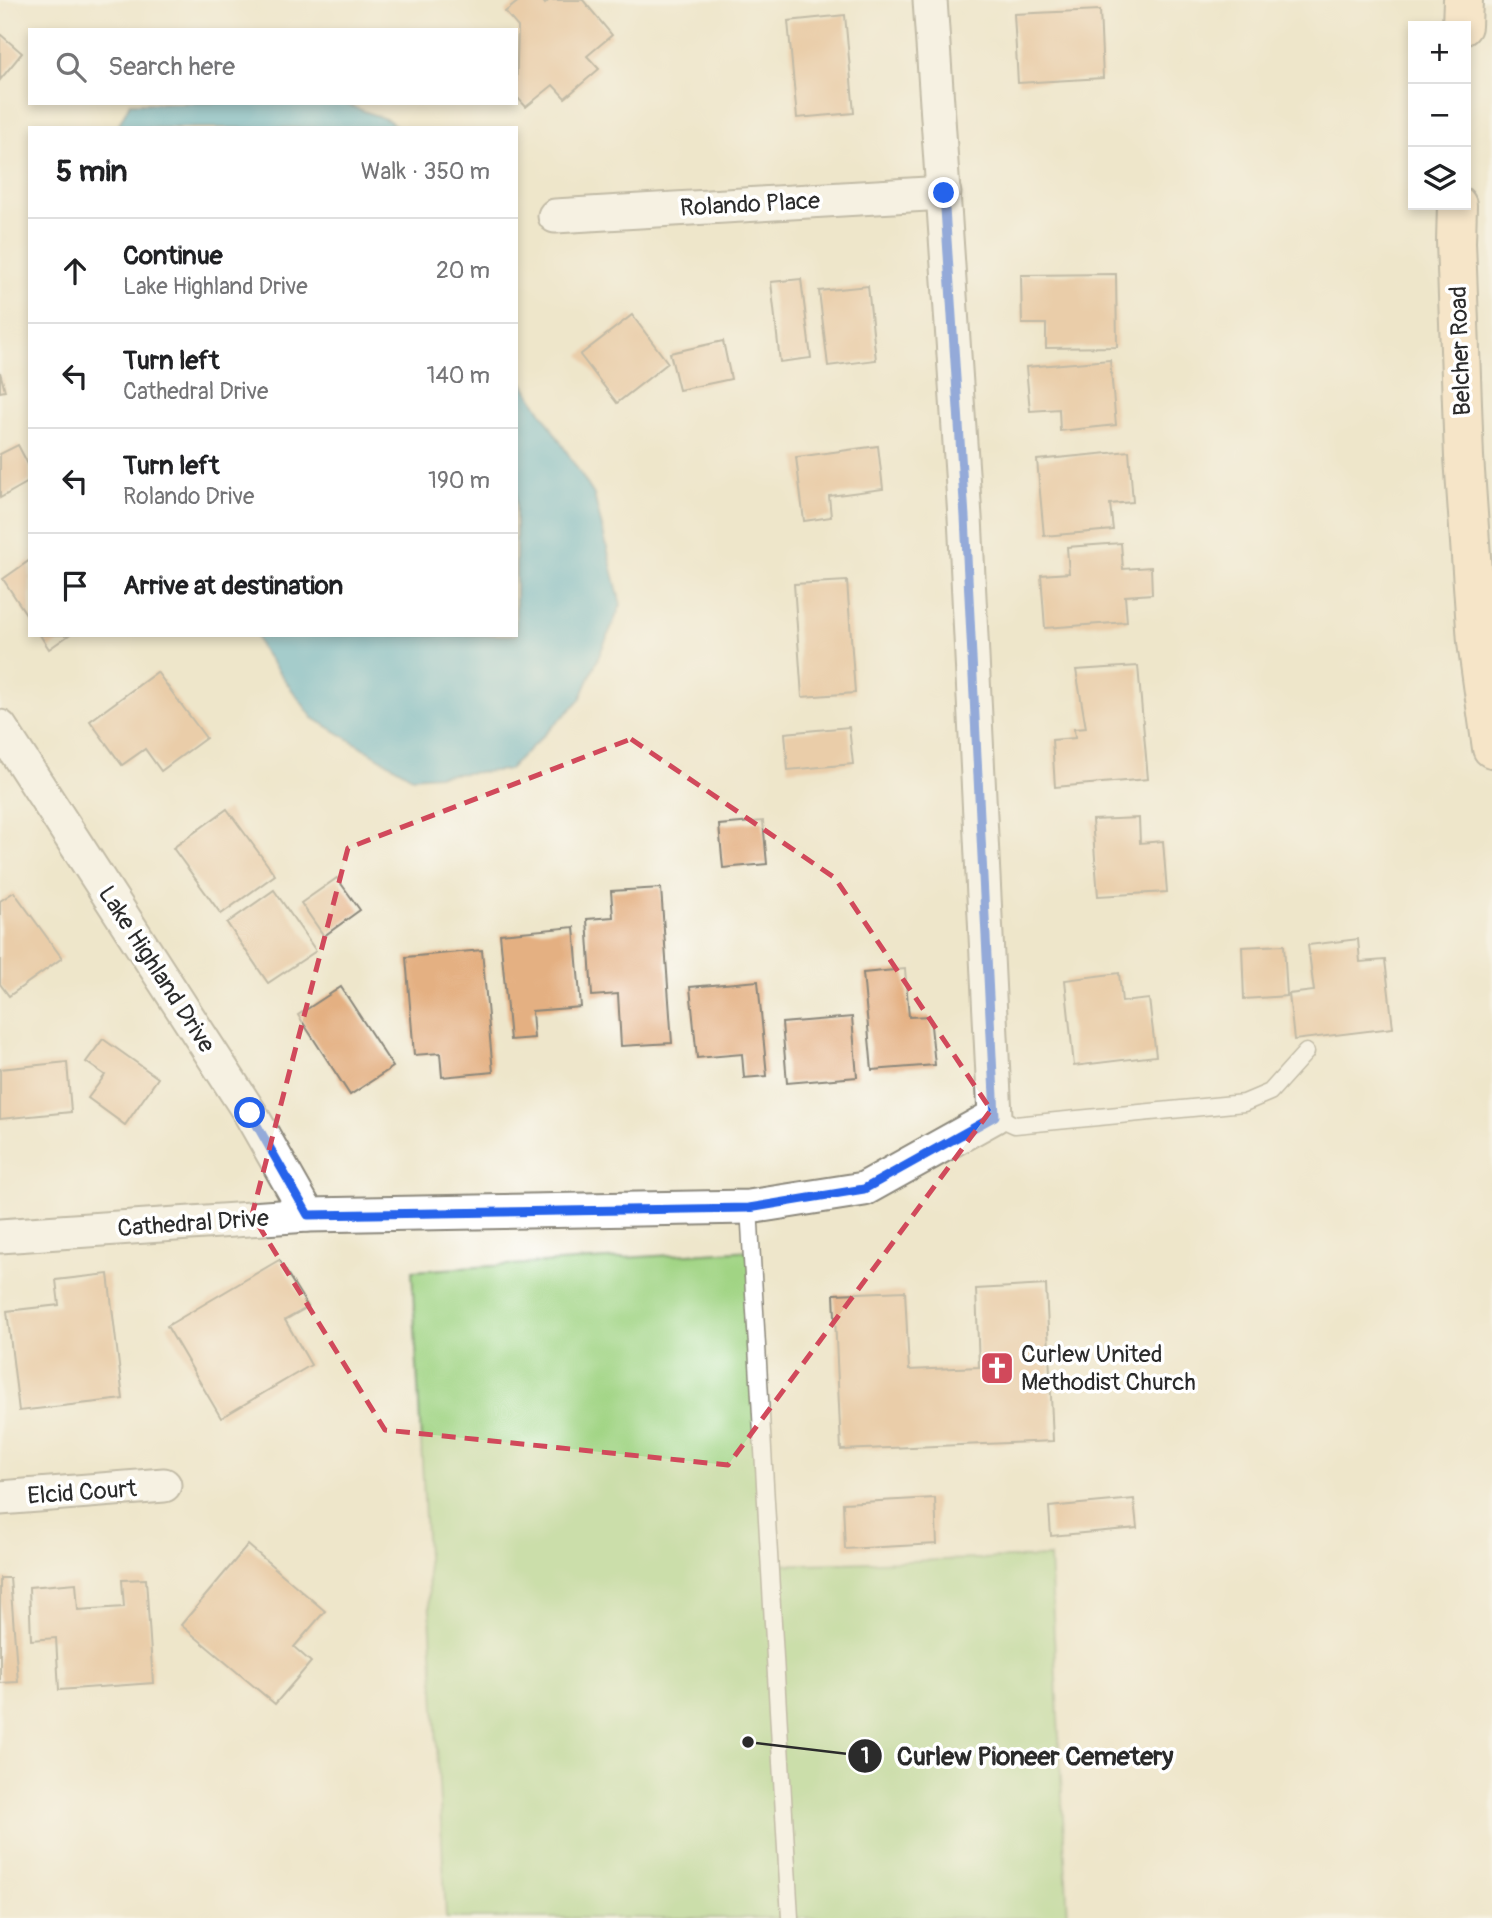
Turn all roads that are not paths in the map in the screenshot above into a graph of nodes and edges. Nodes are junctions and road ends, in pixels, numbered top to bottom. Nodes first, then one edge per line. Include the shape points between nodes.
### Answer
1 (930, 0) edge
2 (1463, 0) edge
3 (1462, 21) edge
4 (944, 193) junction
5 (1457, 210) edge
6 (555, 216) dead end
7 (0, 727) edge
8 (1492, 748) edge
9 (1306, 1052) dead end
10 (995, 1116) junction
11 (749, 1208) junction
12 (308, 1215) junction
13 (0, 1236) edge
14 (164, 1485) dead end
15 (0, 1498) edge
16 (790, 1918) edge

1 - 4 street
2 - 3 main road
4 - 6 street, Rolando Place
4 - 10 street
5 - 8 main road, Belcher Road via 1464,457 1477,642
7 - 12 street, Lake Highland Drive via 250,1113
9 - 10 lane via 1270,1092 1244,1103 1014,1125
10 - 11 street, Cathedral Drive via 864,1189
11 - 12 street, Cathedral Drive
11 - 16 lane
12 - 13 street, Cathedral Drive
14 - 15 street, Elcid Court

